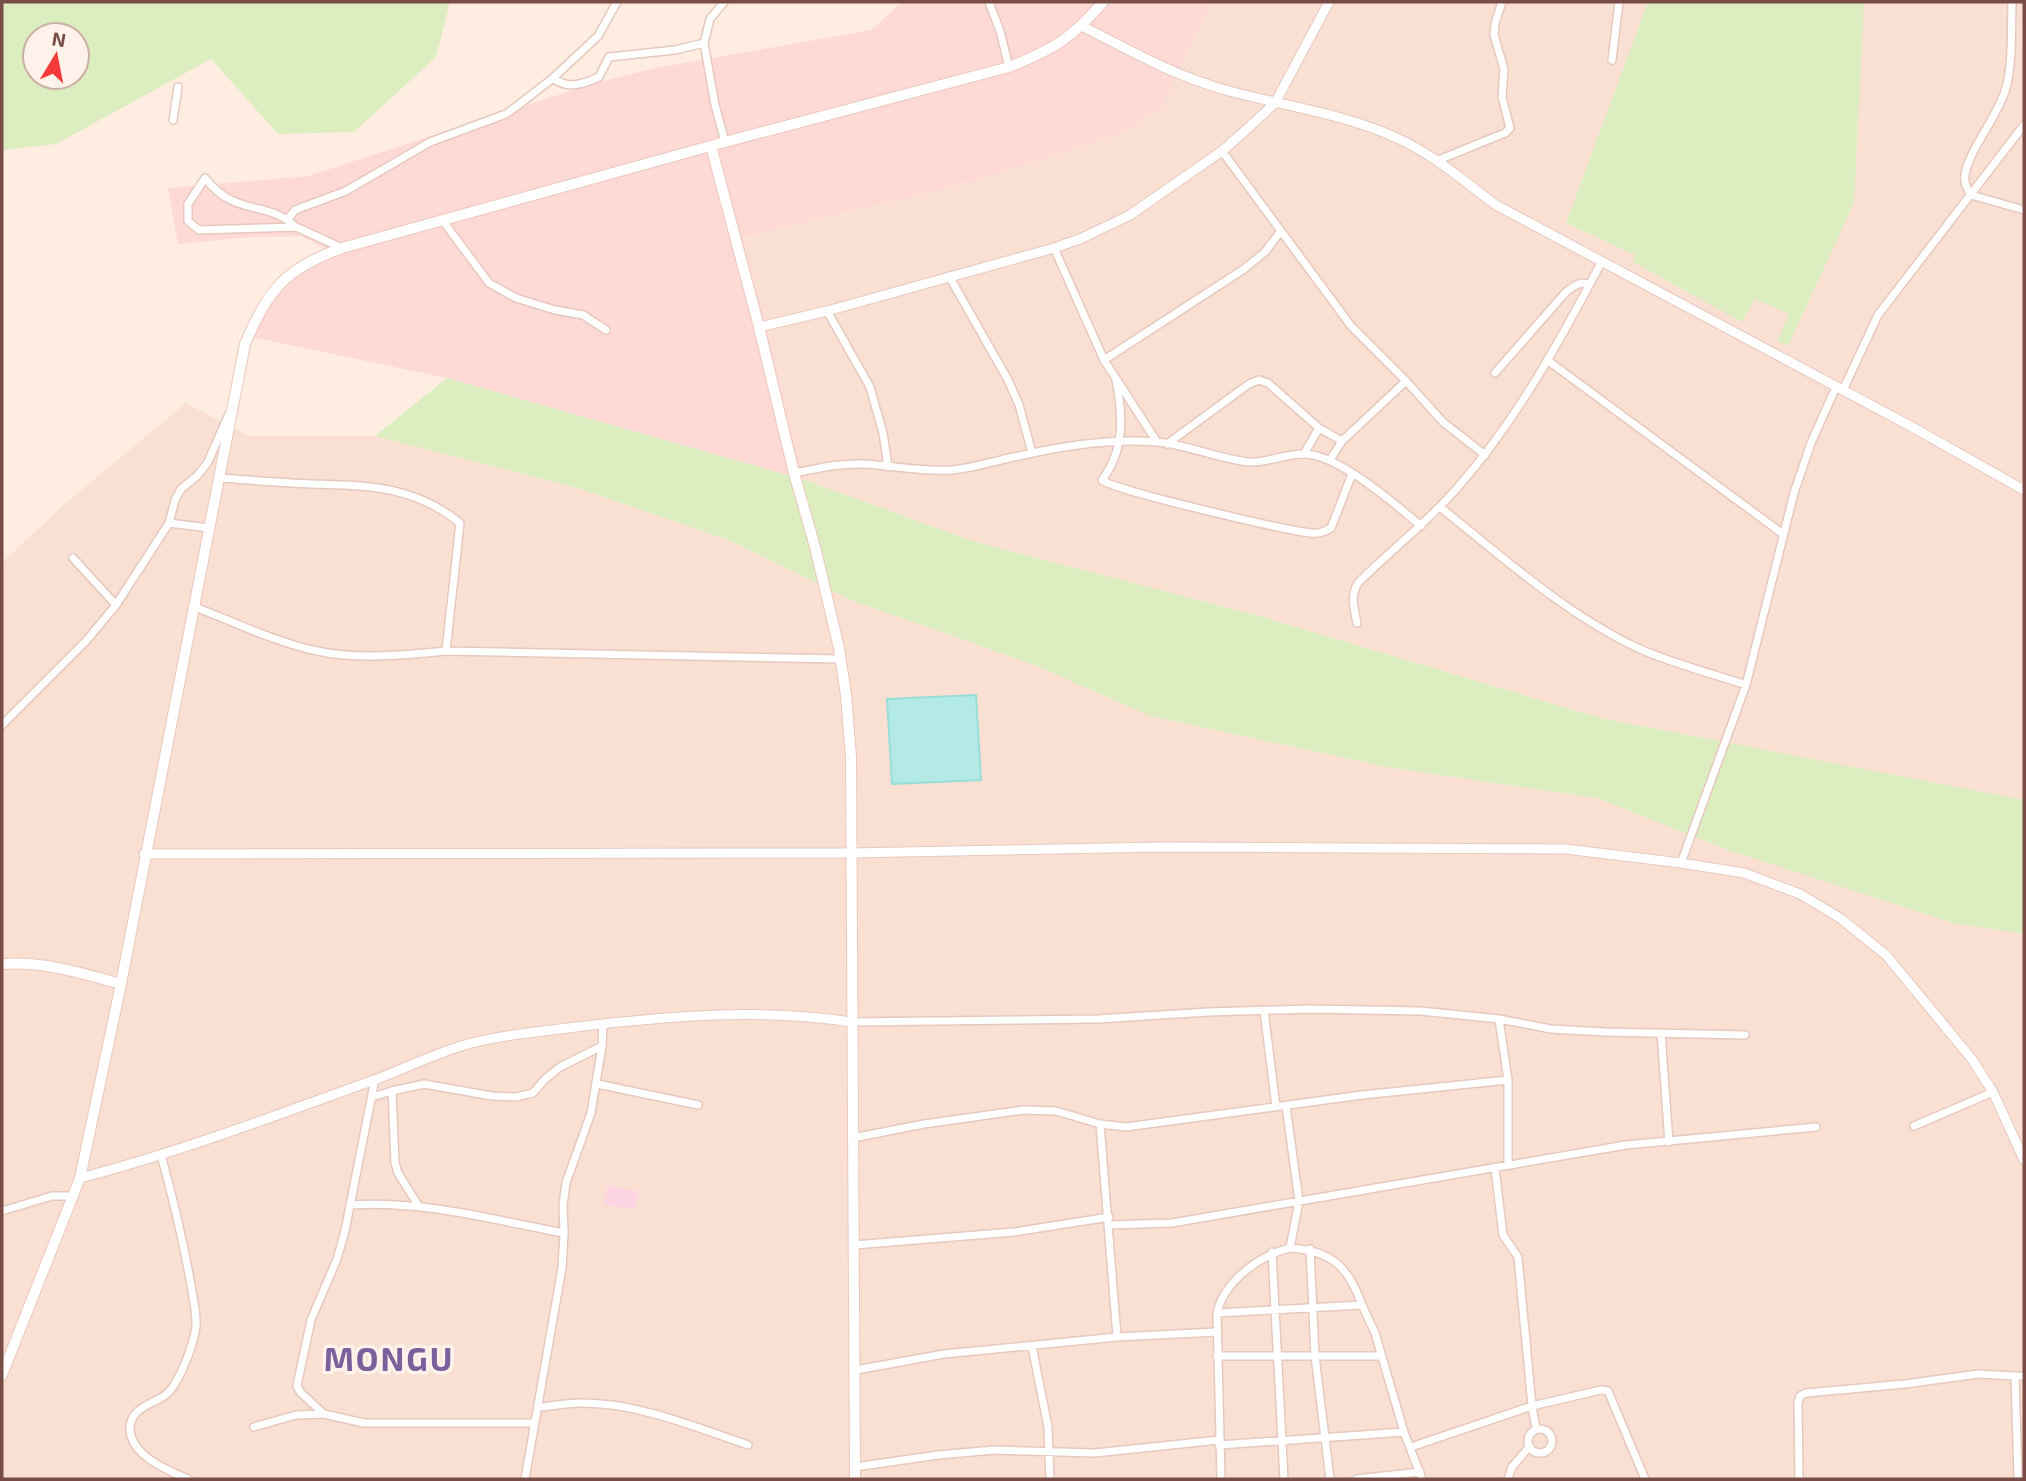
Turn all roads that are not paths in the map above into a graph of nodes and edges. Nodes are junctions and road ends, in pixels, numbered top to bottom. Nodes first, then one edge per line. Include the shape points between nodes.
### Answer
1 (617, 2) edge
2 (724, 2) edge
3 (989, 2) edge
4 (1103, 2) edge
5 (1329, 2) edge
6 (1502, 2) edge
7 (1619, 2) edge
8 (2012, 2) edge
9 (1082, 26) junction
10 (704, 43) junction
11 (1612, 60) dead end
12 (1009, 67) junction
13 (553, 78) junction
14 (178, 87) dead end
15 (1275, 103) junction
16 (173, 120) dead end
17 (2024, 125) edge
18 (725, 142) junction
19 (711, 146) junction
20 (1222, 151) junction
21 (1436, 161) junction
22 (1971, 195) junction
23 (2024, 210) edge
24 (288, 219) junction
25 (443, 221) junction
26 (296, 227) junction
27 (1280, 232) junction
28 (342, 248) junction
29 (1054, 248) junction
30 (1602, 261) junction
31 (949, 276) junction
32 (1589, 285) junction
33 (827, 311) junction
34 (759, 327) junction
35 (606, 330) dead end
36 (1104, 360) junction
37 (1546, 360) junction
38 (1494, 373) dead end
39 (1116, 380) junction
40 (1406, 381) junction
41 (1839, 388) junction
42 (233, 402) junction
43 (1319, 428) junction
44 (1342, 441) junction
45 (1119, 442) junction
46 (1157, 442) junction
47 (1167, 444) junction
48 (1032, 453) junction
49 (1304, 454) junction
50 (1485, 455) junction
51 (1329, 460) junction
52 (888, 467) junction
53 (794, 473) junction
54 (1352, 474) junction
55 (220, 478) junction
56 (2024, 490) edge
57 (1440, 507) junction
58 (169, 523) junction
59 (1421, 526) junction
60 (209, 528) junction
61 (1783, 534) junction
62 (73, 558) dead end
63 (116, 605) junction
64 (195, 607) junction
65 (1357, 623) dead end
66 (446, 651) junction
67 (840, 659) junction
68 (1746, 685) junction
69 (2, 725) edge
70 (144, 853) junction
71 (850, 853) junction
72 (1681, 863) junction
73 (2, 964) edge
74 (121, 984) junction
75 (1264, 1010) junction
76 (1499, 1019) junction
77 (851, 1022) junction
78 (603, 1024) junction
79 (1661, 1033) junction
80 (1745, 1035) dead end
81 (602, 1046) junction
82 (375, 1079) junction
83 (1508, 1080) junction
84 (597, 1084) junction
85 (392, 1091) junction
86 (1993, 1092) junction
87 (372, 1097) junction
88 (698, 1105) dead end
89 (1286, 1105) junction
90 (1276, 1107) junction
91 (1100, 1124) junction
92 (1914, 1126) dead end
93 (1816, 1128) dead end
94 (852, 1138) junction
95 (1669, 1142) junction
96 (160, 1155) junction
97 (2024, 1160) edge
98 (1508, 1166) junction
99 (1495, 1168) junction
100 (80, 1178) junction
101 (74, 1196) junction
102 (1299, 1201) junction
103 (350, 1205) junction
104 (418, 1205) junction
105 (2, 1209) edge
106 (1109, 1221) junction
107 (564, 1233) junction
108 (854, 1245) junction
109 (1290, 1248) junction
110 (1310, 1249) junction
111 (1272, 1252) junction
112 (1362, 1305) junction
113 (1313, 1306) junction
114 (1274, 1309) junction
115 (1217, 1313) junction
116 (1217, 1332) junction
117 (1117, 1337) junction
118 (1032, 1346) junction
119 (1217, 1356) junction
120 (1276, 1356) junction
121 (1315, 1356) junction
122 (1381, 1356) junction
123 (856, 1370) junction
124 (2, 1375) edge
125 (2015, 1376) junction
126 (2024, 1376) edge
127 (1532, 1406) junction
128 (539, 1407) junction
129 (324, 1414) junction
130 (534, 1423) junction
131 (254, 1427) dead end
132 (1536, 1429) junction
133 (1404, 1432) junction
134 (1326, 1436) junction
135 (1281, 1440) junction
136 (1219, 1443) junction
137 (748, 1445) dead end
138 (1411, 1447) junction
139 (1529, 1447) junction
140 (1048, 1451) junction
141 (855, 1467) junction
142 (1421, 1476) edge
143 (188, 1479) edge
144 (525, 1479) edge
145 (855, 1479) edge
146 (1050, 1479) edge
147 (1221, 1479) edge
148 (1284, 1479) edge
149 (1330, 1479) edge
150 (1356, 1479) edge
151 (1508, 1479) edge
152 (1644, 1479) edge
153 (1799, 1479) edge
154 (2018, 1479) edge

1 - 13 street via 598,36
2 - 10 street via 710,19
3 - 12 street
4 - 9 main road
5 - 15 street
6 - 21 street via 1494,35 1504,69 1502,97 1510,128
7 - 11 street
8 - 22 street via 2006,87 1968,164 1965,186
9 - 12 main road via 1046,52
9 - 15 street via 1191,79
10 - 13 street via 609,57 599,77 576,85
10 - 18 street
12 - 18 main road
13 - 24 street via 506,114 430,142 346,191 295,210
14 - 16 street
15 - 20 street
15 - 21 street via 1357,123 1399,139
17 - 22 street
18 - 19 main road
19 - 25 main road
19 - 34 main road
20 - 27 street
20 - 29 street via 1130,215
21 - 30 street via 1496,205
22 - 23 street
22 - 41 street via 1878,315
24 - 26 street
24 - 26 street via 227,200 205,178 187,215 199,230
25 - 28 main road
25 - 35 street via 489,283 516,298 583,315
26 - 28 street
27 - 36 street via 1244,269
27 - 40 street via 1351,326
28 - 42 main road via 288,275 261,309 245,344
29 - 31 street
29 - 36 street
30 - 32 street
30 - 41 street
31 - 33 street
31 - 48 street via 1008,380
32 - 37 street
32 - 38 street via 1577,284 1566,292
33 - 34 street
33 - 52 street via 870,387
34 - 53 main road
36 - 39 street
37 - 50 street
37 - 61 street
39 - 45 street via 1122,413
39 - 46 street
40 - 44 street
40 - 50 street via 1443,422
41 - 56 street
41 - 61 street via 1811,443
42 - 55 main road
42 - 58 street via 208,462 181,489
43 - 44 street
43 - 47 street via 1276,388 1259,380
43 - 49 street
44 - 51 street
45 - 46 street
45 - 48 street
45 - 54 street via 1102,483 1308,533 1331,528
46 - 47 street
47 - 49 street via 1249,462
48 - 52 street via 953,470
49 - 51 street
50 - 57 street
51 - 54 street
52 - 53 street via 845,464
53 - 67 main road
54 - 59 street
55 - 60 main road
55 - 66 street via 369,486 402,492 445,510 460,523
57 - 59 street
57 - 68 street via 1587,620 1640,649
58 - 60 street
58 - 63 street
59 - 65 street via 1358,583 1353,591
60 - 64 main road
61 - 68 street
62 - 63 street
63 - 69 street
64 - 66 street via 320,652 388,656
64 - 70 main road
66 - 67 street
67 - 71 main road via 850,757
68 - 72 street
70 - 71 street
70 - 74 main road
71 - 72 street via 1161,847 1566,849
71 - 77 main road
72 - 86 street via 1744,873 1800,894 1840,918 1886,955 1971,1058
73 - 74 main road via 64,969
74 - 100 main road
75 - 76 street via 1420,1011
75 - 77 street via 1098,1019
75 - 90 street
76 - 79 street via 1551,1028
76 - 83 street
77 - 78 street via 738,1013
77 - 94 main road
78 - 81 street
78 - 82 street via 463,1046
79 - 80 street
79 - 95 street
81 - 84 street
81 - 85 street via 560,1067 526,1095 492,1096 424,1084
82 - 87 street
82 - 96 street
83 - 89 street
83 - 98 street
84 - 88 street
84 - 107 street via 566,1183
85 - 87 street
85 - 104 street via 395,1163
86 - 92 street
86 - 97 street
87 - 103 street
89 - 90 street
89 - 102 street
90 - 91 street via 1126,1127
91 - 94 street via 1056,1111 1023,1110
91 - 106 street
93 - 95 street
94 - 108 main road
95 - 98 street
96 - 100 street
96 - 143 street via 184,1242 195,1329 172,1390 137,1412 130,1433 132,1442 150,1459
98 - 99 street
99 - 102 street
99 - 127 street via 1503,1235 1518,1258
100 - 101 main road
101 - 105 street via 52,1196
101 - 124 main road
102 - 106 street via 1172,1223
102 - 109 street
103 - 104 street
103 - 129 street via 337,1259 311,1320 299,1376 300,1392
104 - 107 street
106 - 108 street
106 - 117 street
107 - 128 street
108 - 123 main road
109 - 110 street
109 - 111 street
110 - 112 street via 1342,1266
110 - 113 street
111 - 114 street
111 - 115 street via 1225,1292
112 - 113 street
112 - 122 street
113 - 114 street
113 - 121 street
114 - 115 street
114 - 120 street
115 - 116 street
116 - 117 street
116 - 119 street
117 - 118 street
118 - 123 street via 944,1354
118 - 140 street
119 - 120 street
119 - 136 street
120 - 121 street
120 - 135 street
121 - 122 street
121 - 134 street
122 - 133 street
123 - 141 main road
125 - 126 street
125 - 153 street via 1978,1374 1806,1393 1798,1404
125 - 154 street
127 - 132 street
127 - 138 street
127 - 152 street via 1608,1391
128 - 130 street
128 - 137 street via 609,1406 674,1419
129 - 130 street via 363,1423
129 - 131 street via 296,1415
130 - 144 street
132 - 139 street via 1528,1436
132 - 139 street via 1550,1434 1552,1443 1537,1453
133 - 134 street
133 - 138 street
134 - 135 street
134 - 149 street
135 - 136 street
135 - 148 street
136 - 140 street via 1095,1453
136 - 147 street
138 - 142 street
139 - 151 street
140 - 141 street via 994,1450
140 - 146 street
141 - 145 main road
142 - 150 street

